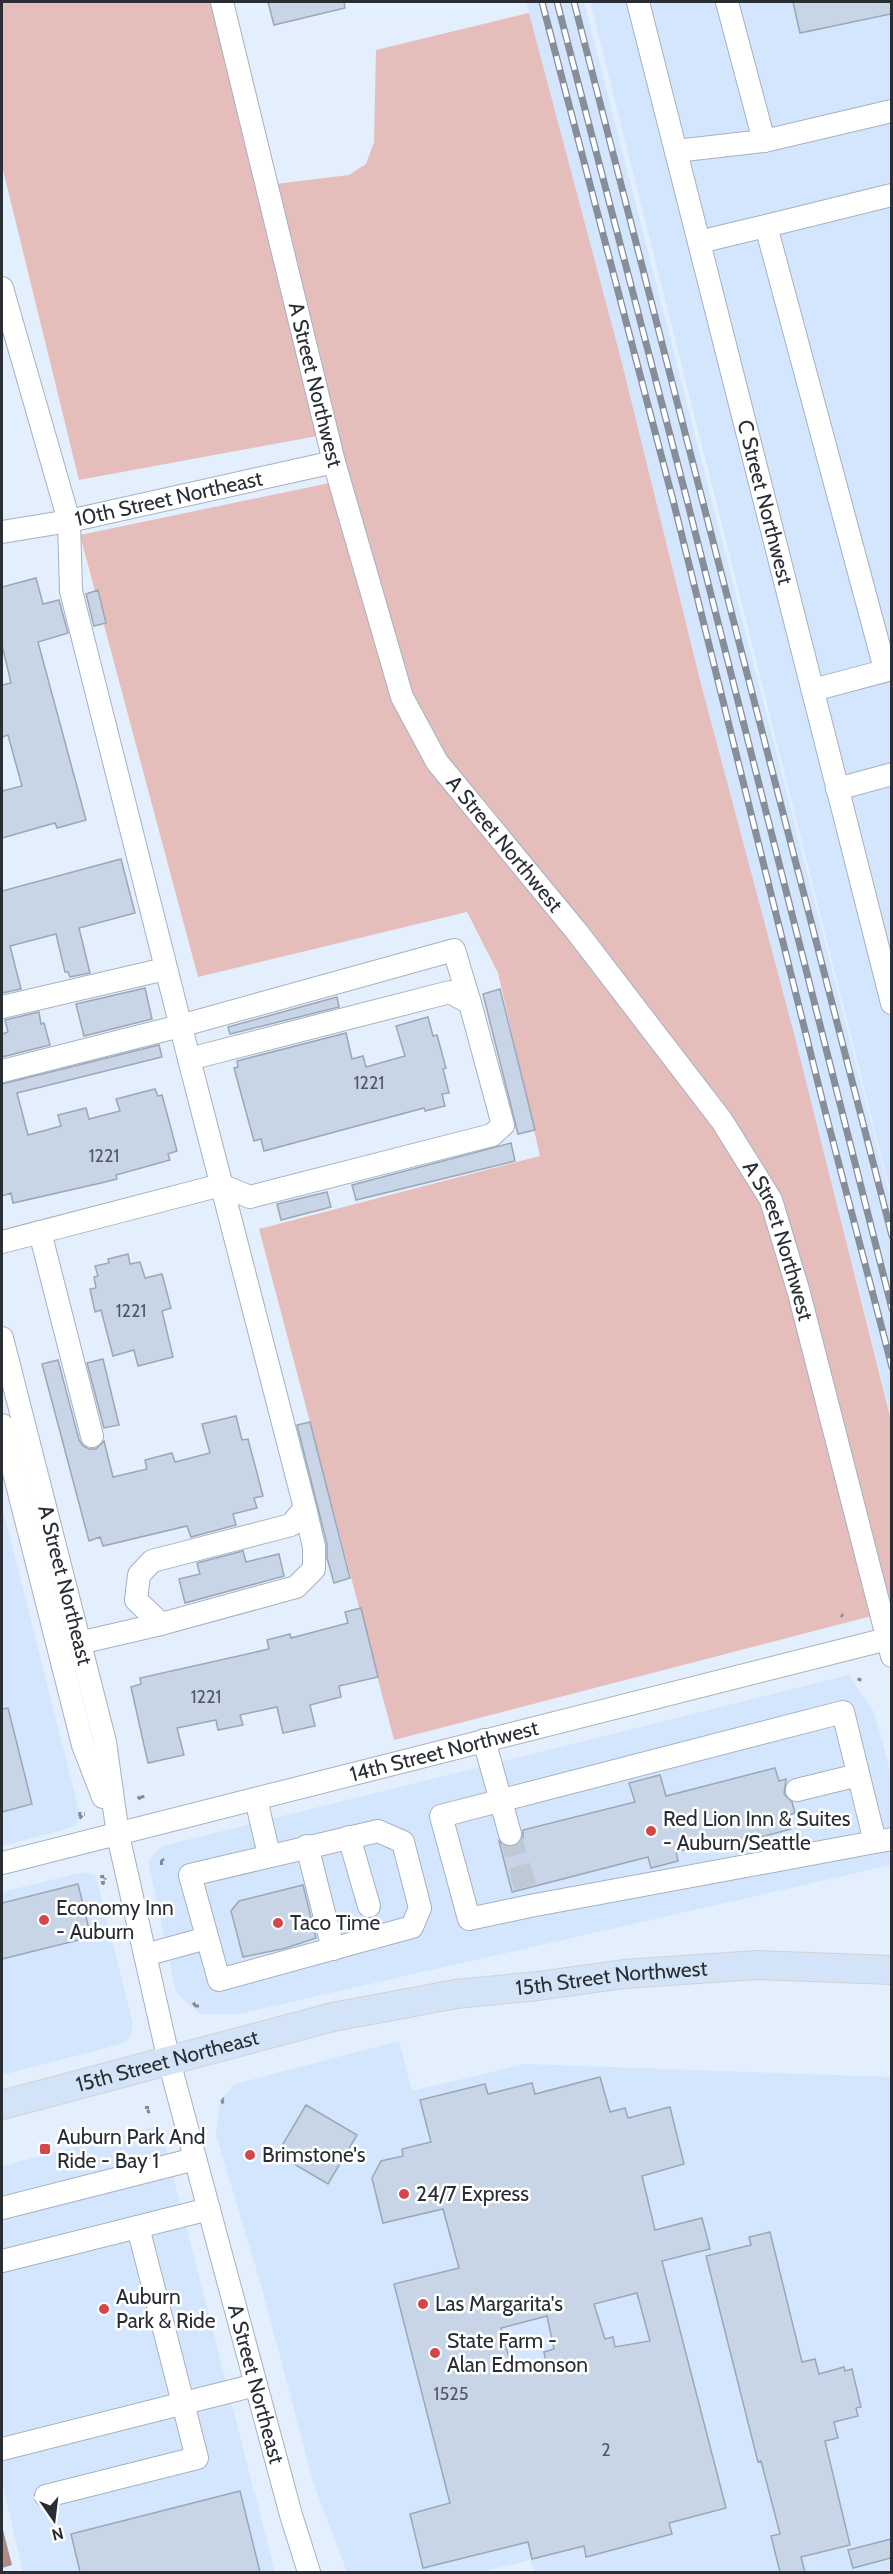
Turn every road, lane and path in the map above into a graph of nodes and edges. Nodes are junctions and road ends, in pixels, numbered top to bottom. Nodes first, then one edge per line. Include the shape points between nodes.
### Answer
1 (222, 2) edge
2 (638, 2) edge
3 (727, 2) edge
4 (891, 111) edge
5 (764, 141) junction
6 (676, 152) junction
7 (891, 195) edge
8 (766, 226) junction
9 (699, 242) junction
10 (2, 292) edge
11 (334, 462) junction
12 (69, 521) junction
13 (2, 532) edge
14 (888, 669) edge
15 (813, 690) junction
16 (891, 774) edge
17 (837, 789) junction
18 (165, 969) junction
19 (470, 1003) junction
20 (891, 1003) edge
21 (2, 1007) edge
22 (180, 1026) junction
23 (189, 1059) junction
24 (2, 1071) edge
25 (221, 1185) junction
26 (40, 1232) junction
27 (2, 1242) edge
28 (2, 1338) edge
29 (2, 1425) edge
30 (92, 1436) dead end
31 (305, 1508) junction
32 (160, 1624) junction
33 (79, 1643) junction
34 (889, 1648) edge
35 (484, 1740) junction
36 (858, 1774) junction
37 (797, 1790) dead end
38 (256, 1799) junction
39 (502, 1800) junction
40 (510, 1834) tunnel mouth
41 (118, 1835) junction
42 (350, 1837) junction
43 (883, 1841) edge
44 (307, 1846) junction
45 (269, 1855) junction
46 (2, 1863) edge
47 (369, 1906) dead end
48 (207, 1938) junction
49 (333, 1949) junction
50 (145, 1955) junction
51 (882, 1969) edge
52 (193, 2005) dead end
53 (197, 2010) dead end
54 (333, 2018) joint
55 (169, 2061) junction
56 (2, 2105) edge
57 (147, 2106) dead end
58 (152, 2110) dead end
59 (195, 2159) junction
60 (2, 2208) edge
61 (209, 2209) junction
62 (138, 2227) junction
63 (2, 2262) edge
64 (256, 2385) junction
65 (183, 2403) junction
66 (2, 2450) edge
67 (46, 2496) dead end
68 (309, 2572) edge

1 - 11 street, A Street Northwest
2 - 6 street, C Street Northwest
3 - 5 street
4 - 5 street
5 - 6 street
6 - 9 street, C Street Northwest
7 - 8 street
8 - 9 street
8 - 14 street
9 - 15 street, C Street Northwest
10 - 12 street
11 - 12 street, 10th Street Northeast
11 - 34 street, A Street Northwest via 402,697 437,762 577,932 722,1121 771,1200 799,1293
12 - 13 street, 10th Street Northeast
12 - 18 street via 71,591
14 - 15 street
15 - 17 street, C Street Northwest
16 - 17 street
17 - 20 street, C Street Northwest
18 - 21 street
18 - 22 street
19 - 22 street via 454,950
19 - 23 street via 450,992
19 - 25 street via 503,1125 492,1135 250,1197
22 - 23 street
22 - 24 street
23 - 25 street
25 - 26 street
25 - 31 street
26 - 27 street
26 - 30 street
28 - 33 street, A Street Northeast
29 - 41 street, A Street Northeast via 83,1745
31 - 32 street via 314,1547 314,1569 296,1587
31 - 32 street via 291,1526 152,1561 139,1575 136,1600
32 - 33 street
33 - 41 street, A Street Northeast via 105,1742
34 - 35 street, 14th Street Northwest
35 - 38 street, 14th Street Northwest
35 - 39 street
36 - 37 street
36 - 39 street via 843,1712
36 - 43 street
38 - 41 street, 14th Street Northwest
38 - 45 street
39 - 40 street
39 - 43 street via 441,1816 469,1919 528,1897
41 - 46 street, 14th Street Northwest
41 - 50 street, A Street Northeast
42 - 44 street
42 - 47 street
42 - 49 street via 378,1831 403,1842 420,1908 412,1927
44 - 45 street
44 - 49 street
45 - 48 street via 190,1875
48 - 49 street via 219,1980
48 - 50 street
50 - 55 street, A Street Northeast
51 - 54 main road, 15th Street Northwest via 758,1965 624,1974 456,1994
52 - 53 path via 197,2003
54 - 55 main road, 15th Street Northeast
55 - 56 main road, 15th Street Northeast
55 - 59 street, A Street Northeast
57 - 58 path via 147,2112
59 - 60 street
59 - 61 street, A Street Northeast
61 - 62 street
61 - 64 street, A Street Northeast
62 - 63 street
62 - 65 street
64 - 65 street
64 - 68 street, A Street Northeast
65 - 66 street
65 - 67 street via 197,2458

